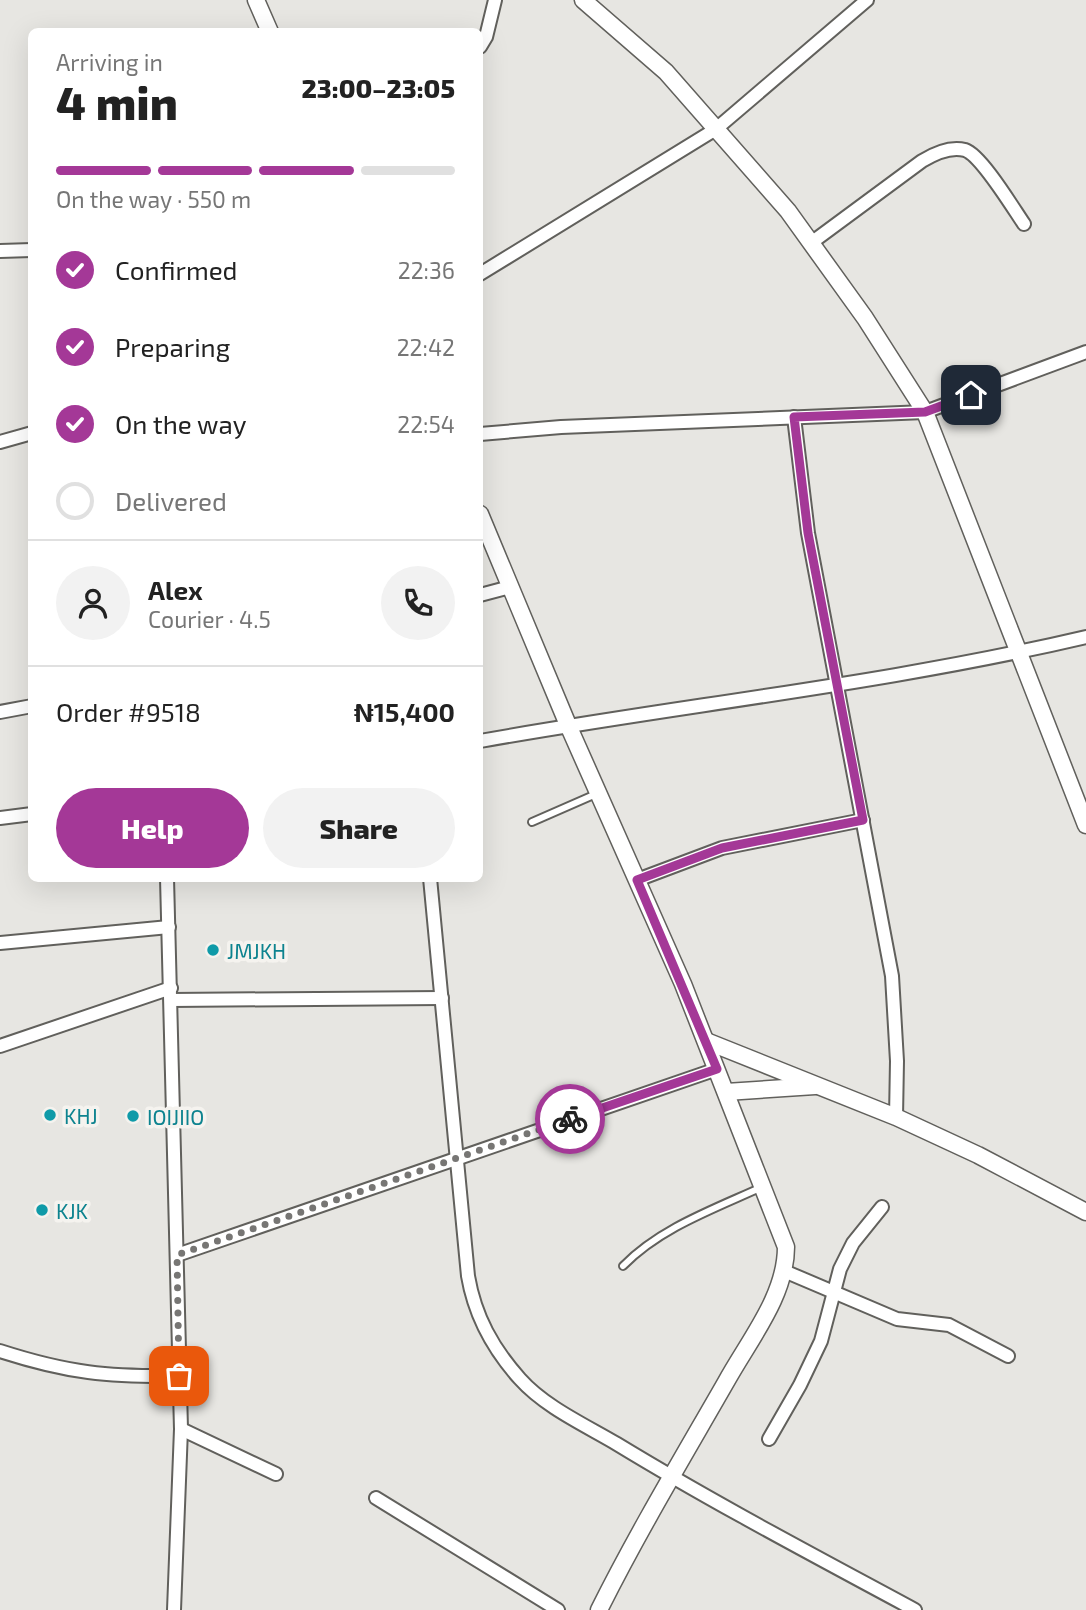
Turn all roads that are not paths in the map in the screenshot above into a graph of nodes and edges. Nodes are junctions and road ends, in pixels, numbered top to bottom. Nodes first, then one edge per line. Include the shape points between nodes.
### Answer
1 (256, 0) edge
2 (495, 0) edge
3 (583, 0) edge
4 (858, 3) edge
5 (268, 28) edge
6 (483, 42) edge
7 (716, 129) junction
8 (1024, 224) dead end
9 (811, 243) junction
10 (28, 250) edge
11 (0, 251) edge
12 (483, 272) edge
13 (1086, 352) edge
14 (925, 412) junction
15 (794, 417) junction
16 (28, 434) edge
17 (483, 434) edge
18 (0, 442) edge
19 (483, 521) edge
20 (510, 587) junction
21 (483, 594) edge
22 (1086, 637) edge
23 (1019, 653) junction
24 (836, 685) junction
25 (28, 707) edge
26 (0, 712) edge
27 (568, 725) junction
28 (483, 740) edge
29 (598, 794) junction
30 (28, 814) edge
31 (0, 818) edge
32 (863, 820) junction
33 (532, 822) dead end
34 (1086, 825) edge
35 (637, 880) junction
36 (167, 882) edge
37 (430, 882) edge
38 (169, 927) junction
39 (0, 943) edge
40 (171, 994) junction
41 (442, 998) junction
42 (706, 1041) junction
43 (0, 1046) edge
44 (717, 1069) junction
45 (815, 1086) junction
46 (726, 1092) junction
47 (896, 1117) junction
48 (457, 1158) junction
49 (764, 1187) junction
50 (881, 1207) dead end
51 (1086, 1212) edge
52 (177, 1255) junction
53 (623, 1266) dead end
54 (784, 1271) junction
55 (835, 1294) junction
56 (0, 1351) edge
57 (1008, 1356) dead end
58 (179, 1376) junction
59 (181, 1429) junction
60 (769, 1439) dead end
61 (276, 1474) dead end
62 (672, 1477) junction
63 (376, 1498) dead end
64 (174, 1610) edge
65 (558, 1610) edge
66 (599, 1610) edge
67 (915, 1610) edge

1 - 5 street
2 - 6 street
3 - 7 street via 666,72
4 - 7 street
7 - 9 street
7 - 12 street
8 - 9 street via 978,161 967,150 952,150 922,160
9 - 14 street
10 - 11 street
13 - 14 street
14 - 15 street
14 - 23 street
15 - 17 street
15 - 24 street via 808,533
16 - 18 street
19 - 20 street
20 - 21 street
20 - 27 street
22 - 23 street
23 - 24 street
23 - 34 street
24 - 27 street
24 - 32 street
25 - 26 street
27 - 28 street
27 - 29 street
29 - 33 lane
29 - 35 street
30 - 31 street
32 - 35 street via 722,848
32 - 47 street via 892,976
35 - 42 street
36 - 38 street
37 - 41 street
38 - 39 street
38 - 40 street
40 - 41 street
40 - 43 street
40 - 52 street
41 - 48 street
42 - 44 street
42 - 45 street
44 - 46 street
44 - 48 street
45 - 46 street
45 - 47 street
46 - 49 street
47 - 51 street
48 - 52 street
48 - 62 street via 472,1299 495,1348 539,1395
49 - 53 lane via 676,1228
49 - 54 street via 786,1247
50 - 55 street via 853,1243 840,1269
52 - 58 street
54 - 55 street
54 - 62 street via 764,1319
55 - 57 street via 897,1319 949,1325
55 - 60 street via 821,1341
56 - 58 street via 84,1374
58 - 59 street
59 - 61 street
59 - 64 street
62 - 66 street
62 - 67 street
63 - 65 street

